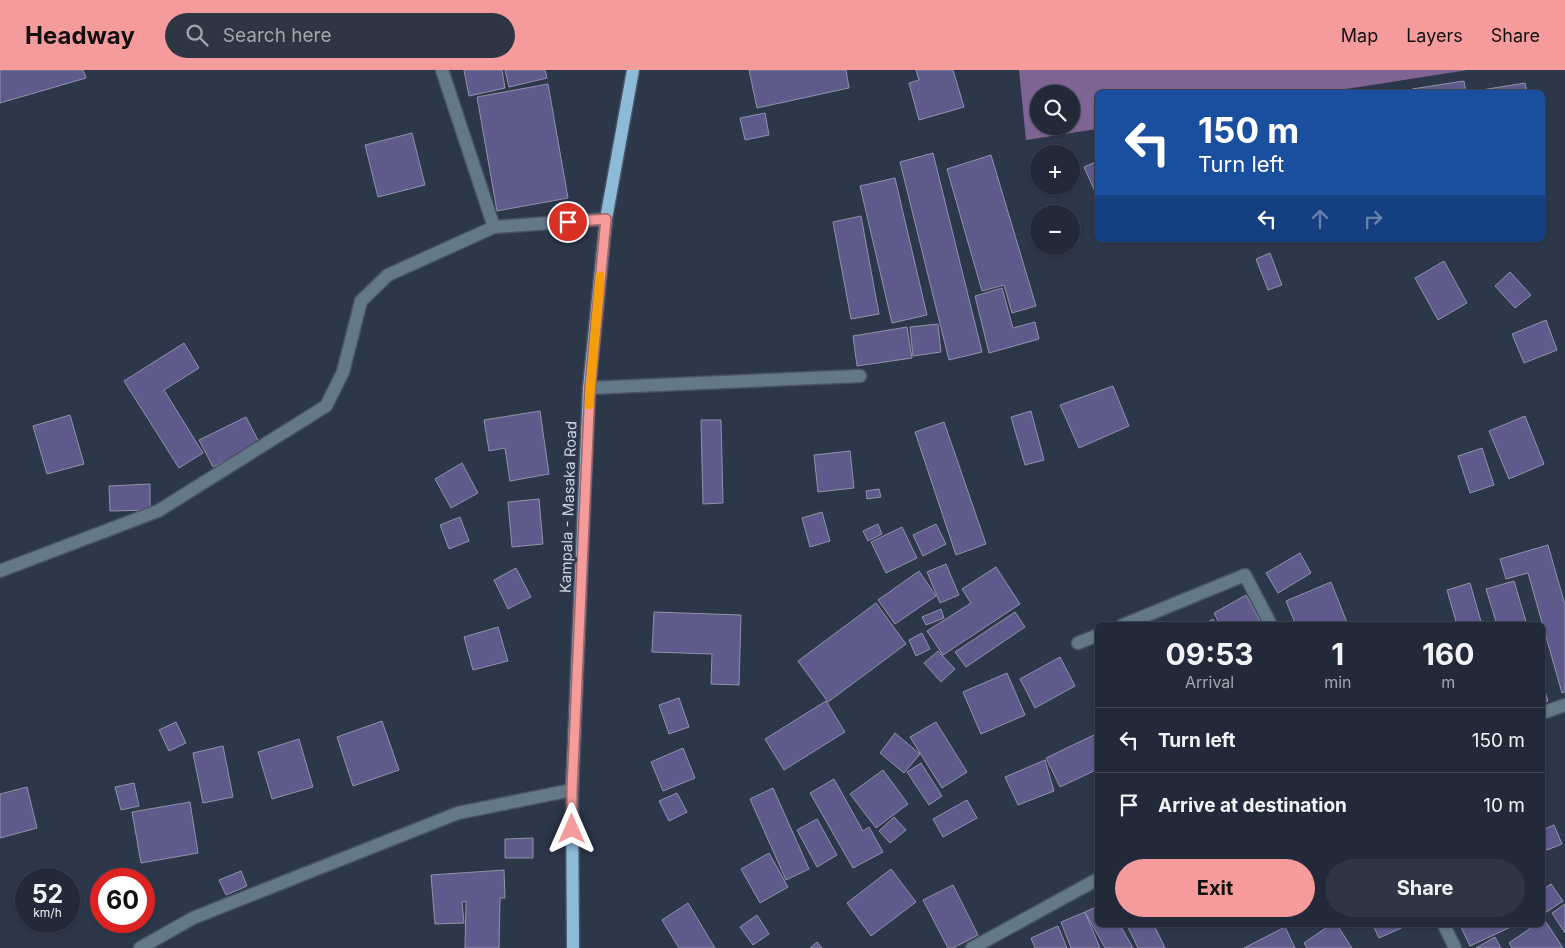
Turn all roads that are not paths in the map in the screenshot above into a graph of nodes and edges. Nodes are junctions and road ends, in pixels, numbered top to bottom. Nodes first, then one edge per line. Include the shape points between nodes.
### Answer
1 (442, 70) edge
2 (633, 70) edge
3 (606, 219) junction
4 (494, 227) junction
5 (860, 376) dead end
6 (590, 388) junction
7 (0, 571) edge
8 (1129, 622) edge
9 (1269, 622) edge
10 (1095, 636) edge
11 (1078, 643) dead end
12 (1565, 705) edge
13 (1545, 712) edge
14 (572, 790) junction
15 (1095, 881) edge
16 (1445, 927) edge
17 (140, 948) edge
18 (573, 948) edge
19 (972, 948) edge
20 (1455, 948) edge

1 - 4 street
2 - 3 main road, Kampala - Masaka Road
3 - 4 street
3 - 6 main road, Kampala - Masaka Road
4 - 7 street via 388,275 361,301 343,372 326,406 158,511
5 - 6 street
6 - 14 main road, Kampala - Masaka Road
8 - 9 street via 1245,575
10 - 11 street
12 - 13 street
14 - 17 street via 458,813 193,918
14 - 18 main road, Kampala - Masaka Road
15 - 19 street
16 - 20 street

